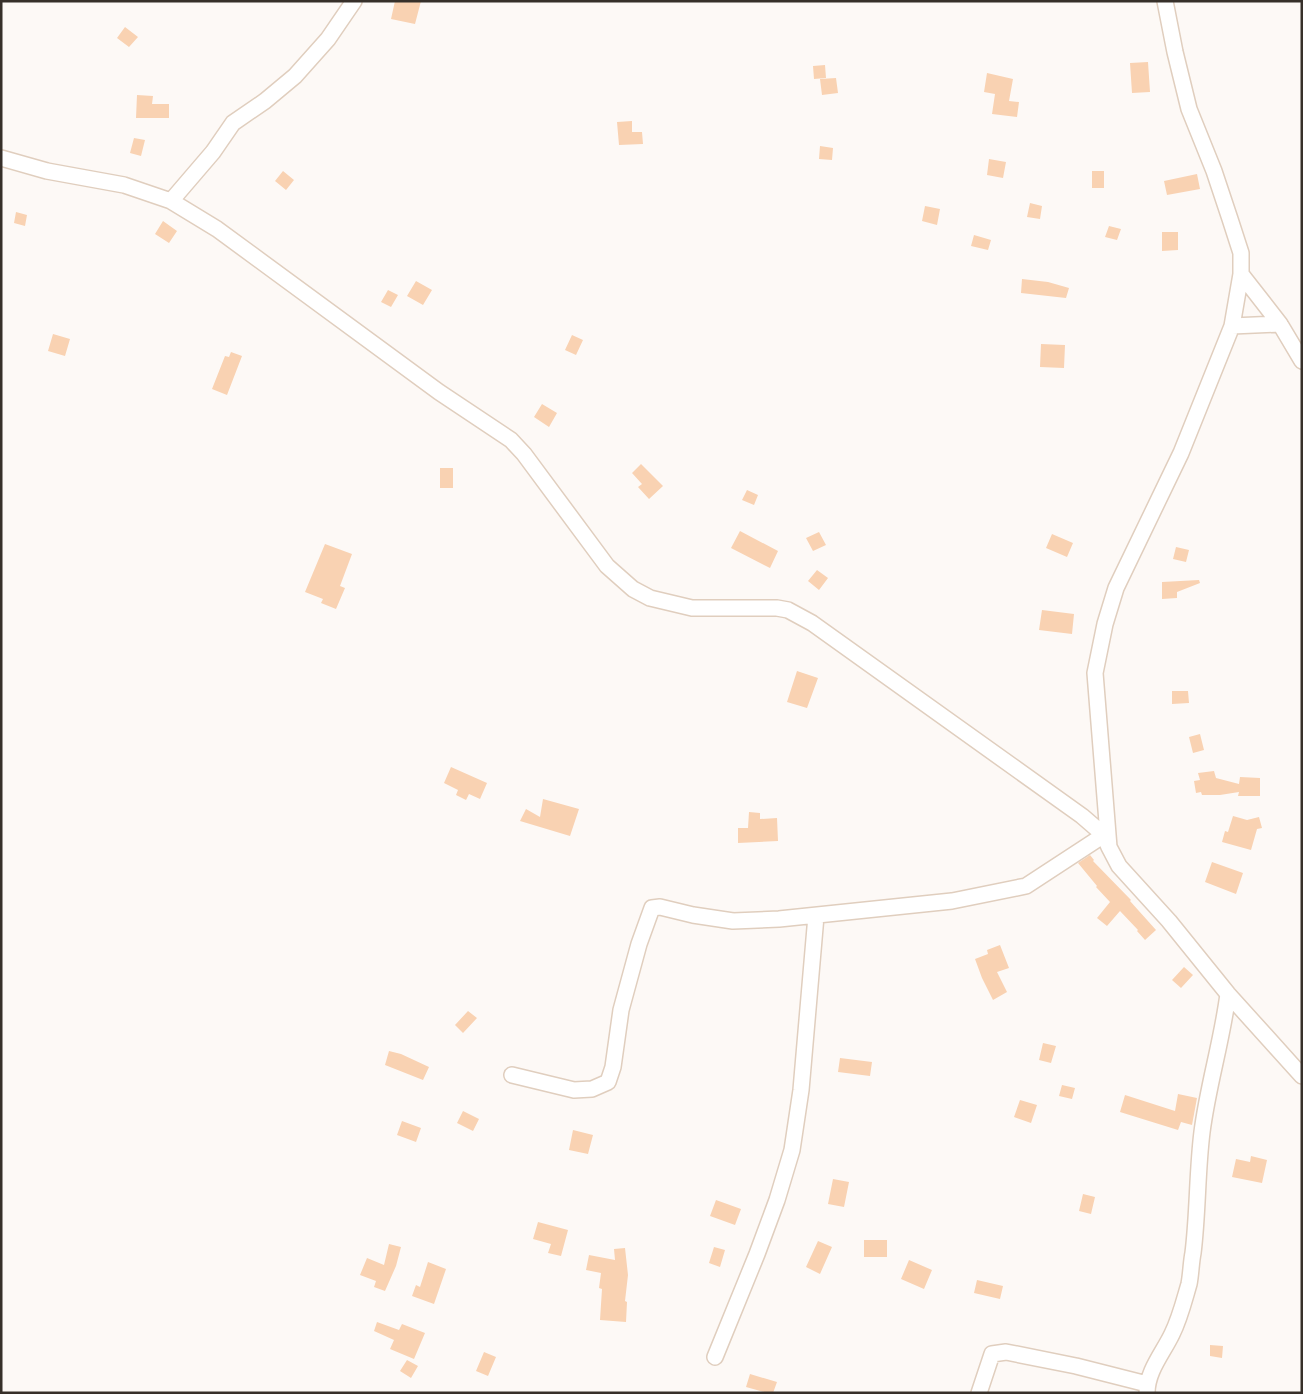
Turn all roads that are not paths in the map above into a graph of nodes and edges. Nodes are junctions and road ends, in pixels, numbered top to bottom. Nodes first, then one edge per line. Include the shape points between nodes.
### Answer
1 (354, 1) edge
2 (1165, 1) edge
3 (1, 158) edge
4 (171, 201) junction
5 (1241, 274) junction
6 (1280, 324) junction
7 (1232, 326) junction
8 (1302, 360) edge
9 (1106, 841) junction
10 (816, 916) junction
11 (1228, 994) junction
12 (512, 1075) dead end
13 (1302, 1076) edge
14 (715, 1357) dead end
15 (1147, 1388) edge
16 (978, 1393) edge

1 - 4 street via 328,39 295,76 232,123 213,152
2 - 5 street via 1189,109 1241,253
3 - 4 street via 47,171 124,185
4 - 9 street via 217,229 439,392 511,440 607,566 633,589 650,598 692,608 788,610 812,623 1082,816
5 - 6 street
5 - 7 street
6 - 7 street
6 - 8 street
7 - 9 street via 1181,453 1116,588 1105,624 1095,673
9 - 10 street via 1026,886 952,902
9 - 11 street via 1119,866
10 - 12 street via 733,921 652,908 621,1010 608,1082 592,1089 574,1090
10 - 14 street via 801,1090 792,1150 757,1254
11 - 13 street
11 - 15 street via 1202,1133 1189,1281 1177,1321 1152,1370
15 - 16 street via 1076,1366 1006,1352 992,1354

